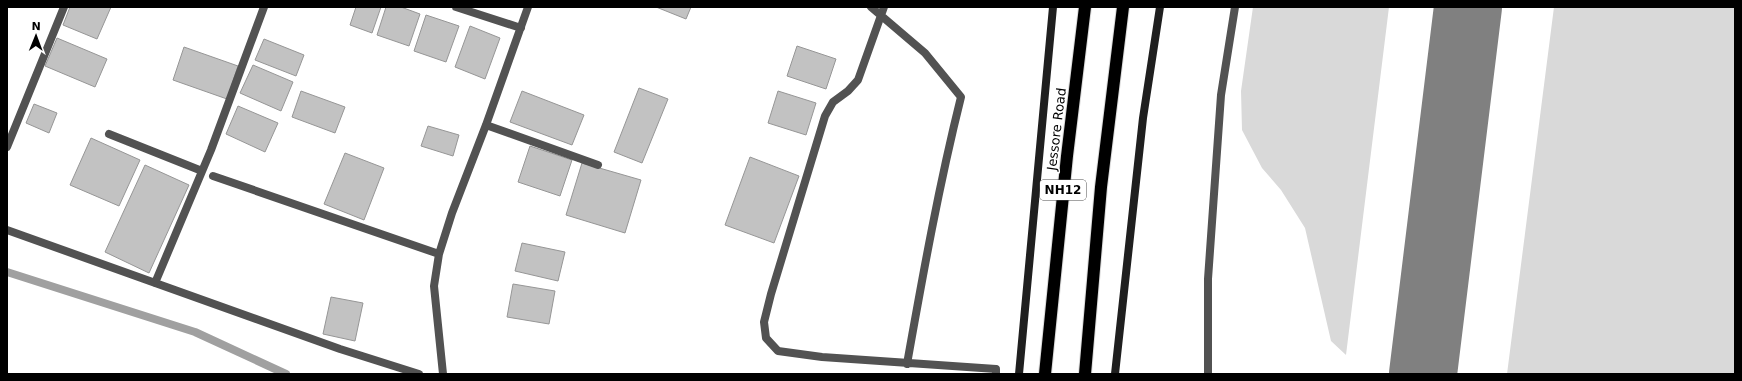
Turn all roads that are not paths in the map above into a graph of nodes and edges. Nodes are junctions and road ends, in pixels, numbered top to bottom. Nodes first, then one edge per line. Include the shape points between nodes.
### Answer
1 (64, 7) edge
2 (264, 7) edge
3 (456, 7) edge
4 (528, 7) edge
5 (871, 7) edge
6 (884, 7) edge
7 (1053, 7) edge
8 (1085, 7) edge
9 (1123, 7) edge
10 (1160, 7) edge
11 (1235, 7) edge
12 (881, 15) junction
13 (521, 28) junction
14 (486, 125) junction
15 (109, 134) dead end
16 (7, 147) edge
17 (598, 165) dead end
18 (202, 171) junction
19 (213, 176) dead end
20 (7, 230) edge
21 (438, 254) junction
22 (155, 283) junction
23 (907, 364) junction
24 (419, 374) edge
25 (443, 374) edge
26 (996, 374) edge
27 (1019, 374) edge
28 (1045, 374) edge
29 (1085, 374) edge
30 (1115, 374) edge
31 (1208, 374) edge

1 - 16 street
2 - 18 street
3 - 13 street
4 - 13 street
5 - 12 street
6 - 12 street
7 - 27 street
8 - 28 highway, Jessore Road / NH12
9 - 29 highway, NH12 via 1101,187
10 - 30 street via 1143,118
11 - 31 street via 1220,102 1208,279
12 - 23 street via 925,53 961,97 928,244
12 - 23 street via 858,80 848,92 833,102 825,116 764,322 766,338 778,351
13 - 14 street
14 - 17 street
14 - 21 street
15 - 18 street
18 - 22 street
19 - 21 street
20 - 22 street
21 - 25 street via 434,286
22 - 24 street via 340,349
23 - 26 street via 996,369

